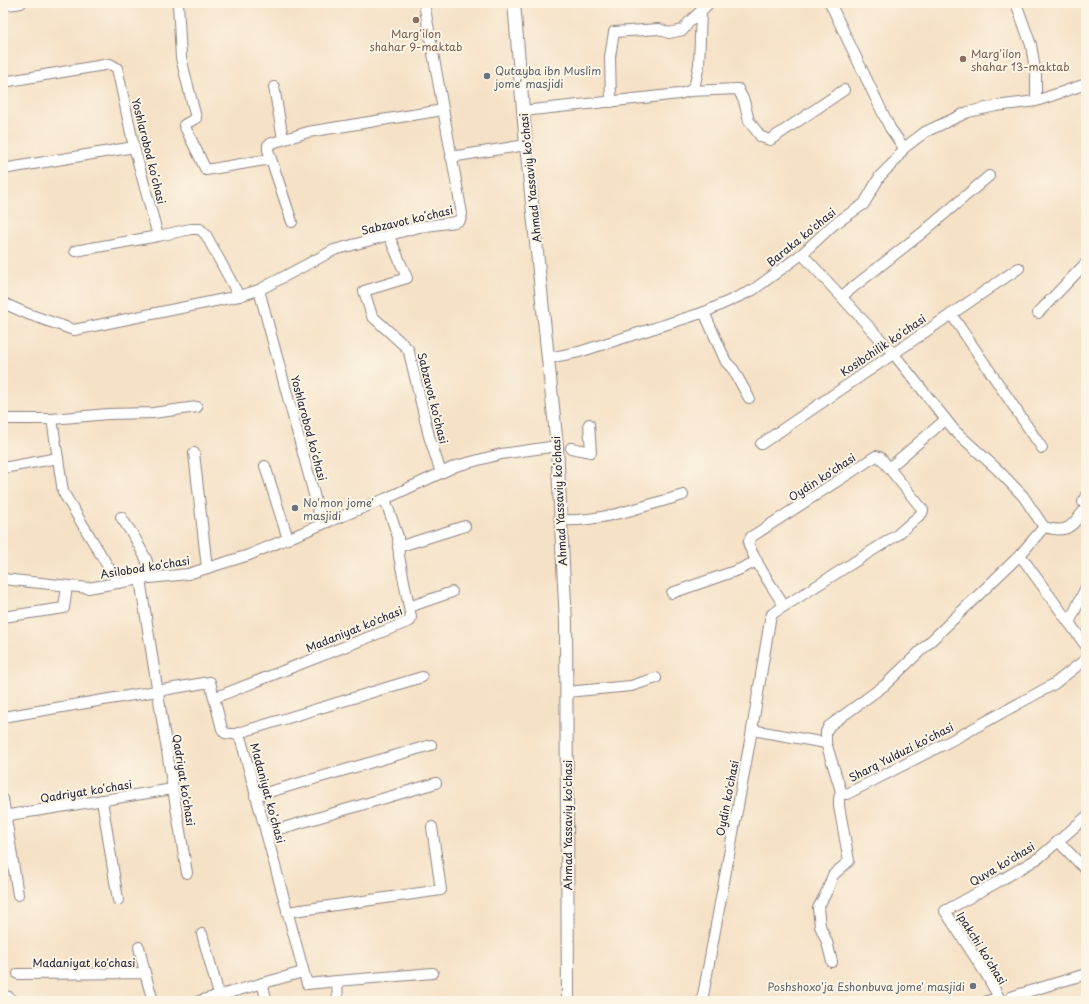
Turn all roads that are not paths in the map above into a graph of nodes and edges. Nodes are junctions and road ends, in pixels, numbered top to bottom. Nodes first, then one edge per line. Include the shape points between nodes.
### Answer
1 (21, 3) edge
2 (178, 3) edge
3 (424, 3) edge
4 (514, 3) edge
5 (709, 3) edge
6 (830, 3) edge
7 (1016, 3) edge
8 (8, 5) dead end
9 (701, 11) junction
10 (3, 82) edge
11 (1086, 84) edge
12 (274, 87) dead end
13 (844, 90) dead end
14 (690, 91) junction
15 (1036, 101) junction
16 (611, 102) junction
17 (443, 110) junction
18 (523, 111) junction
19 (283, 139) junction
20 (526, 145) junction
21 (134, 147) junction
22 (904, 148) junction
23 (451, 158) junction
24 (271, 159) junction
25 (3, 169) edge
26 (989, 176) dead end
27 (292, 222) dead end
28 (158, 236) junction
29 (389, 236) junction
30 (75, 251) dead end
31 (802, 254) junction
32 (1086, 263) edge
33 (1019, 268) dead end
34 (259, 290) junction
35 (239, 296) junction
36 (842, 296) junction
37 (3, 303) edge
38 (704, 312) junction
39 (1038, 313) dead end
40 (951, 314) junction
41 (893, 353) junction
42 (548, 358) junction
43 (749, 398) dead end
44 (197, 407) dead end
45 (3, 419) edge
46 (52, 419) junction
47 (946, 420) junction
48 (589, 424) dead end
49 (761, 444) dead end
50 (557, 446) junction
51 (571, 448) dead end
52 (1042, 448) dead end
53 (194, 453) dead end
54 (58, 458) junction
55 (265, 466) dead end
56 (890, 467) junction
57 (3, 468) edge
58 (441, 473) junction
59 (683, 495) dead end
60 (1086, 495) edge
61 (386, 499) junction
62 (1086, 507) edge
63 (121, 517) dead end
64 (561, 520) junction
65 (322, 524) junction
66 (465, 526) dead end
67 (1044, 526) junction
68 (288, 539) junction
69 (398, 547) junction
70 (1020, 555) junction
71 (757, 561) junction
72 (207, 568) junction
73 (152, 578) junction
74 (3, 579) edge
75 (140, 579) junction
76 (118, 583) junction
77 (67, 586) junction
78 (1086, 587) edge
79 (452, 592) dead end
80 (672, 593) dead end
81 (409, 606) junction
82 (784, 606) junction
83 (3, 617) edge
84 (1070, 624) junction
85 (1086, 646) edge
86 (1086, 659) edge
87 (422, 677) dead end
88 (656, 678) dead end
89 (157, 691) junction
90 (566, 692) junction
91 (214, 698) junction
92 (3, 717) edge
93 (752, 730) junction
94 (235, 734) junction
95 (826, 743) junction
96 (431, 745) dead end
97 (436, 783) dead end
98 (173, 789) junction
99 (841, 791) junction
100 (255, 796) junction
101 (3, 799) edge
102 (102, 800) junction
103 (4, 816) edge
104 (1086, 817) edge
105 (432, 827) dead end
106 (266, 833) junction
107 (1058, 841) junction
108 (1086, 870) edge
109 (188, 873) dead end
110 (18, 895) dead end
111 (118, 900) dead end
112 (945, 911) joint
113 (287, 912) junction
114 (202, 934) dead end
115 (139, 947) dead end
116 (832, 962) dead end
117 (303, 972) junction
118 (433, 973) dead end
119 (18, 974) dead end
120 (145, 974) junction
121 (1086, 974) edge
122 (337, 981) junction
123 (262, 983) junction
124 (3, 996) edge
125 (225, 996) edge
126 (1003, 1000) edge
127 (11, 1001) edge
128 (153, 1001) edge
129 (200, 1001) edge
130 (267, 1001) edge
131 (338, 1001) edge
132 (568, 1001) edge
133 (702, 1001) edge
134 (987, 1001) edge

1 - 8 street
2 - 24 street via 181,58 196,118 184,125 206,170
3 - 17 street, Sabzavot koʻchasi
4 - 18 main road, Ahmad Yassaviy ko'chasi
5 - 9 street
6 - 22 street via 890,128
7 - 15 street via 1031,44 1036,75
9 - 14 street via 700,65 695,84
9 - 16 street via 683,30 669,33 659,29 614,32 610,57
10 - 21 street, Yoshlarobod koʻchasi via 110,64 117,68
11 - 15 street, Baraka ko'chasi
12 - 19 street
13 - 14 street via 770,140 760,137 748,121 744,101 738,89
14 - 16 street
15 - 22 street, Baraka ko'chasi via 968,112 925,132
16 - 18 street
17 - 19 street via 315,131
17 - 23 street, Sabzavot koʻchasi
18 - 20 main road, Ahmad Yassaviy ko'chasi
19 - 24 street via 268,146
20 - 23 street
20 - 42 main road, Ahmad Yassaviy ko'chasi
21 - 25 street
21 - 28 street, Yoshlarobod koʻchasi
22 - 31 street, Baraka ko'chasi via 880,176 864,204 833,225
23 - 29 street, Sabzavot koʻchasi via 462,214 460,220 419,227
24 - 27 street
26 - 36 street
28 - 30 street
28 - 35 street via 200,229 206,235
29 - 34 street, Sabzavot koʻchasi via 334,250
29 - 58 street, Sabzavot ko'chasi via 407,278 364,291 372,316 410,352 429,436
31 - 36 street
31 - 38 street, Baraka ko'chasi via 753,290
32 - 39 street
33 - 40 street, Kosibchilik koʻchasi
34 - 35 street
34 - 65 street, Yoshlarobod koʻchasi
35 - 37 street via 74,330
36 - 41 street
38 - 42 street, Baraka ko'chasi via 578,352
38 - 43 street via 726,362 733,369
40 - 41 street, Kosibchilik koʻchasi
40 - 52 street
41 - 47 street
41 - 49 street, Kosibchilik koʻchasi
42 - 50 main road, Ahmad Yassaviy ko'chasi
44 - 46 street via 153,413
45 - 46 street
46 - 54 street
47 - 56 street
47 - 67 street via 1023,496
48 - 51 street via 591,452
50 - 58 street, Asilobod koʻchasi via 501,454 456,466
50 - 64 main road, Ahmad Yassaviy ko'chasi
53 - 72 street
54 - 57 street
54 - 76 street via 63,492
55 - 68 street
56 - 71 street, Oydin ko'chasi via 876,456 751,537 749,544
56 - 82 street, Oydin ko'chasi via 923,510 922,514 897,535
58 - 61 street, Asilobod koʻchasi
59 - 64 street via 615,514 576,521
60 - 62 street via 1083,502
61 - 65 street, Asilobod koʻchasi
61 - 69 street, Madaniyat ko'chasi via 398,537
62 - 67 street via 1071,527 1062,530
63 - 73 street via 136,538
64 - 90 main road, Ahmad Yassaviy ko'chasi via 566,623
65 - 68 street, Asilobod koʻchasi
66 - 69 street
67 - 70 street
68 - 72 street, Asilobod koʻchasi
69 - 81 street, Madaniyat ko'chasi
70 - 84 street
70 - 95 street via 885,685 829,726
71 - 80 street
71 - 82 street, Oydin ko'chasi
72 - 73 street, Asilobod koʻchasi via 188,574
73 - 75 street, Asilobod koʻchasi
74 - 77 street, Asilobod koʻchasi
75 - 76 street, Asilobod koʻchasi
75 - 89 street, Qadriyat ko'chasi
76 - 77 street, Asilobod koʻchasi via 88,588
77 - 83 street via 64,608
78 - 84 street
79 - 81 street
81 - 91 street, Madaniyat ko'chasi via 412,617 410,621
82 - 93 street, Oydin ko'chasi via 772,614 770,620
84 - 85 street
86 - 99 street, Sharq Yulduzi koʻchasi via 1054,684 958,736 847,794
87 - 94 street
88 - 90 street via 631,686
89 - 91 street via 210,682
89 - 92 street
89 - 98 street, Qadriyat ko'chasi
90 - 132 main road, Ahmad Yassaviy ko'chasi
91 - 94 street via 222,729 225,734
93 - 95 street
93 - 133 street, Oydin ko'chasi
94 - 100 street, Madaniyat koʻchasi via 241,740
95 - 99 street, Sharq Yulduzi koʻchasi
96 - 100 street
97 - 106 street
98 - 102 street, Qadriyat koʻchasi
98 - 109 street, Qadriyat ko'chasi
99 - 116 street via 839,806 849,861 833,875 818,908 820,926
100 - 106 street, Madaniyat koʻchasi
101 - 103 street
102 - 103 street, Qadriyat koʻchasi
102 - 111 street
103 - 110 street
104 - 107 street, Quva ko'chasi
105 - 113 street via 442,890
106 - 113 street, Madaniyat koʻchasi
107 - 108 street
107 - 112 street, Quva ko'chasi via 1040,857
112 - 126 street, Ipakchi ko'chasi
113 - 117 street, Madaniyat koʻchasi
114 - 125 street
115 - 120 street
117 - 122 street via 307,984
117 - 123 street
118 - 122 street
119 - 120 street, Madaniyat ko'chasi
120 - 128 street, Madaniyat ko'chasi
121 - 126 street, Ipakchi ko'chasi
122 - 131 street
123 - 125 street
123 - 130 street
124 - 127 street via 9,996
125 - 129 street
126 - 134 street, Ipakchi ko'chasi

